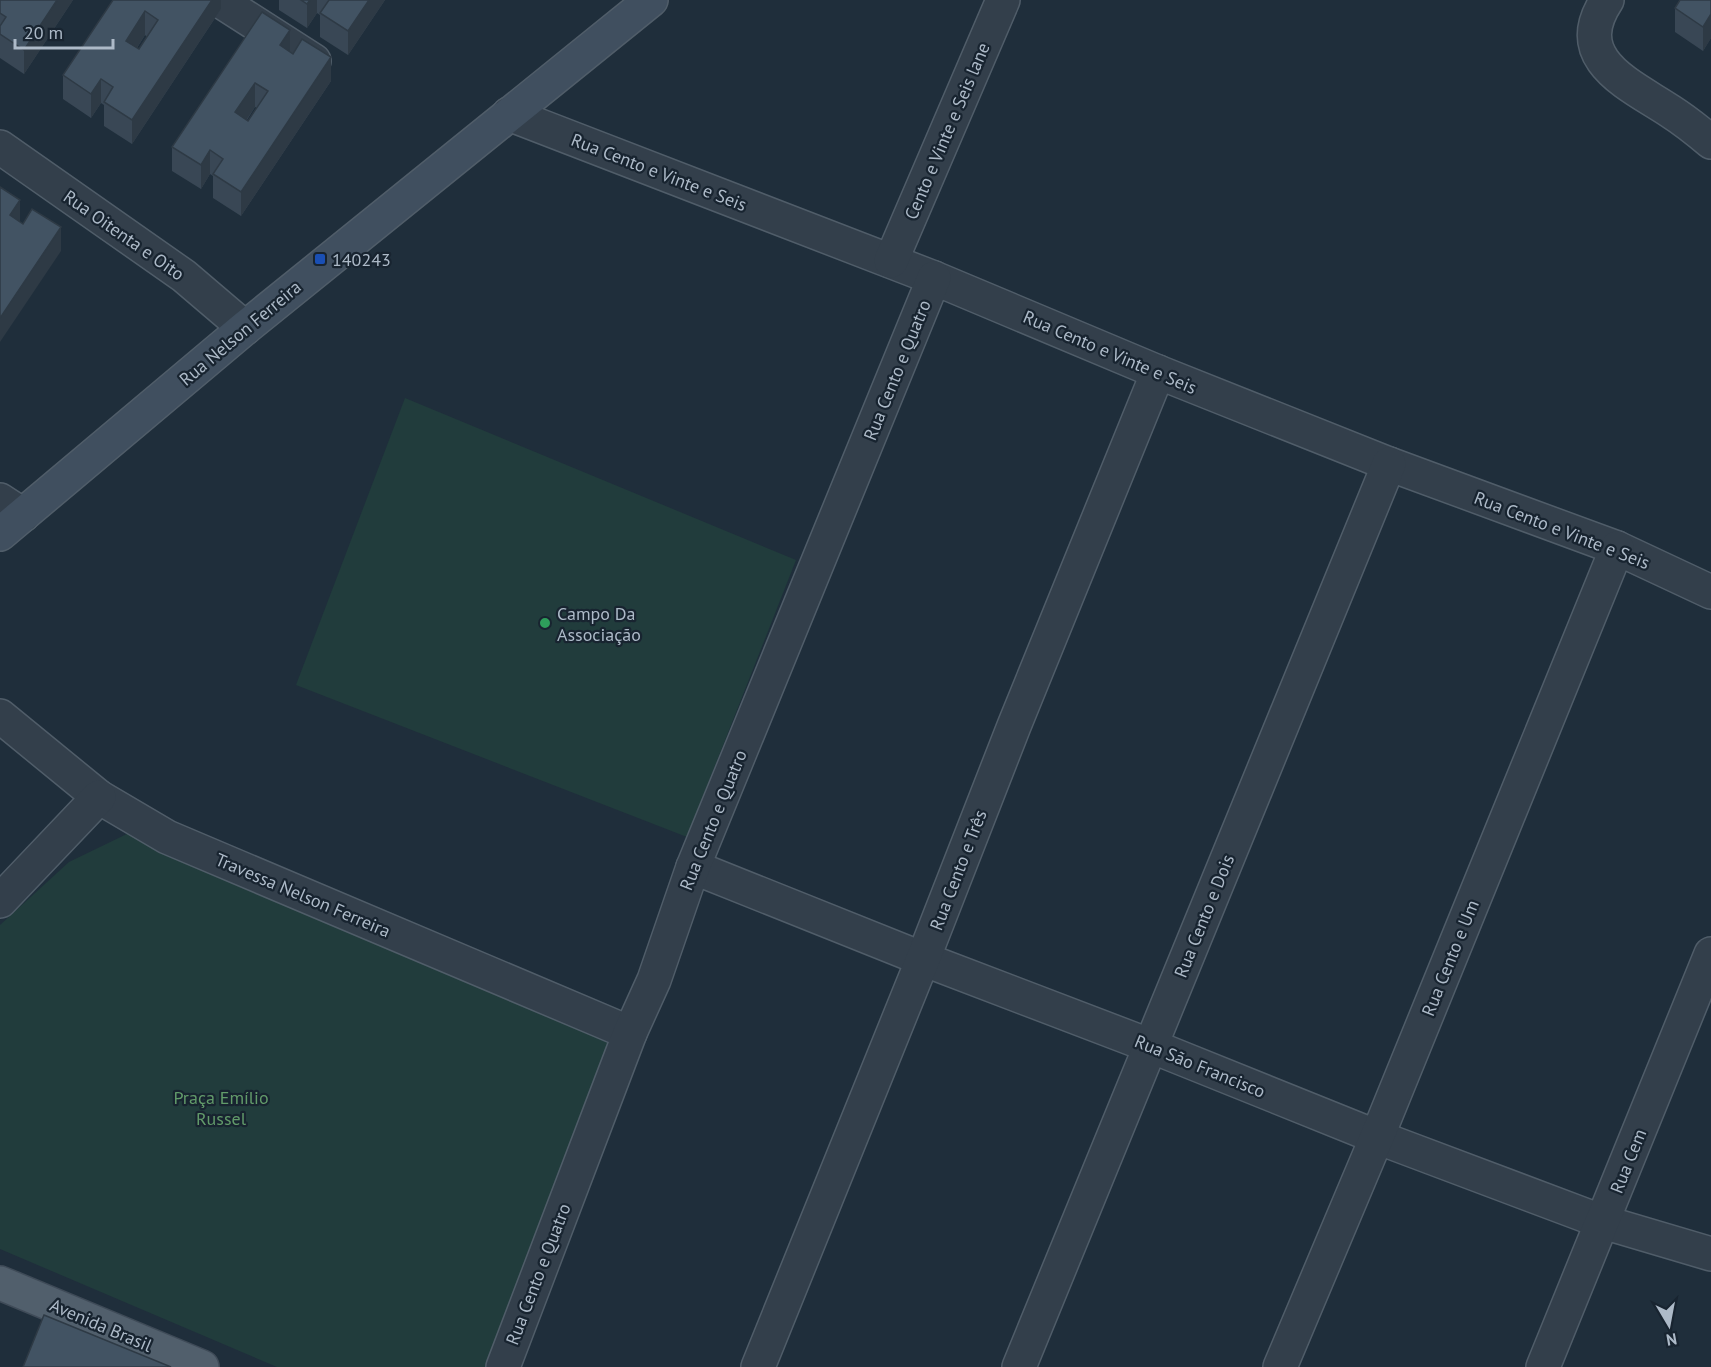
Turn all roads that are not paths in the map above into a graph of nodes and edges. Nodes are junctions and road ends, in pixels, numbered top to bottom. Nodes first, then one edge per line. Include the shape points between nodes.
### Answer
1 (219, 0) edge
2 (651, 0) edge
3 (1003, 0) edge
4 (1607, 0) edge
5 (314, 62) edge
6 (509, 114) junction
7 (1711, 142) edge
8 (0, 147) edge
9 (891, 261) junction
10 (934, 278) junction
11 (245, 328) junction
12 (1158, 372) junction
13 (1389, 464) junction
14 (8, 516) edge
15 (1617, 548) junction
16 (1711, 592) edge
17 (0, 716) edge
18 (99, 797) junction
19 (693, 867) junction
20 (0, 901) edge
21 (1711, 954) edge
22 (923, 959) junction
23 (630, 1034) junction
24 (1151, 1046) junction
25 (1377, 1137) junction
26 (1603, 1222) junction
27 (1711, 1254) edge
28 (0, 1283) edge
29 (202, 1367) edge
30 (503, 1367) edge
31 (758, 1367) edge
32 (1019, 1367) edge
33 (1280, 1367) edge
34 (1543, 1367) edge

1 - 5 street
2 - 6 main road, Rua Nelson Ferreira
3 - 9 street, Cento e Vinte e Seis lane
4 - 7 street via 1595,30 1603,63 1620,80 1673,112
6 - 9 street, Rua Cento e Vinte e Seis
6 - 11 main road, Rua Nelson Ferreira
8 - 11 street, Rua Oitenta e Oito via 184,276
9 - 10 street, Rua Cento e Vinte e Seis
10 - 12 street, Rua Cento e Vinte e Seis
10 - 19 street, Rua Cento e Quatro
11 - 14 main road, Rua Nelson Ferreira
12 - 13 street, Rua Cento e Vinte e Seis
12 - 22 street, Rua Cento e Três
13 - 15 street, Rua Cento e Vinte e Seis
13 - 24 street, Rua Cento e Dois
15 - 16 street, Rua Cento e Vinte e Seis
15 - 25 street, Rua Cento e Um
17 - 18 street, Travessa Nelson Ferreira
18 - 20 street
18 - 23 street, Travessa Nelson Ferreira via 167,837
19 - 22 street, Rua São Francisco
19 - 23 street, Rua Cento e Quatro via 654,980
21 - 26 street, Rua Cem
22 - 24 street, Rua São Francisco
22 - 31 street, Rua Cento e Três
23 - 30 street, Rua Cento e Quatro
24 - 25 street, Rua São Francisco
24 - 32 street, Rua Cento e Dois
25 - 26 street, Rua São Francisco
25 - 33 street, Rua Cento e Um
26 - 27 street, Rua São Francisco
26 - 34 street, Rua Cem
28 - 29 main road, Avenida Brasil

